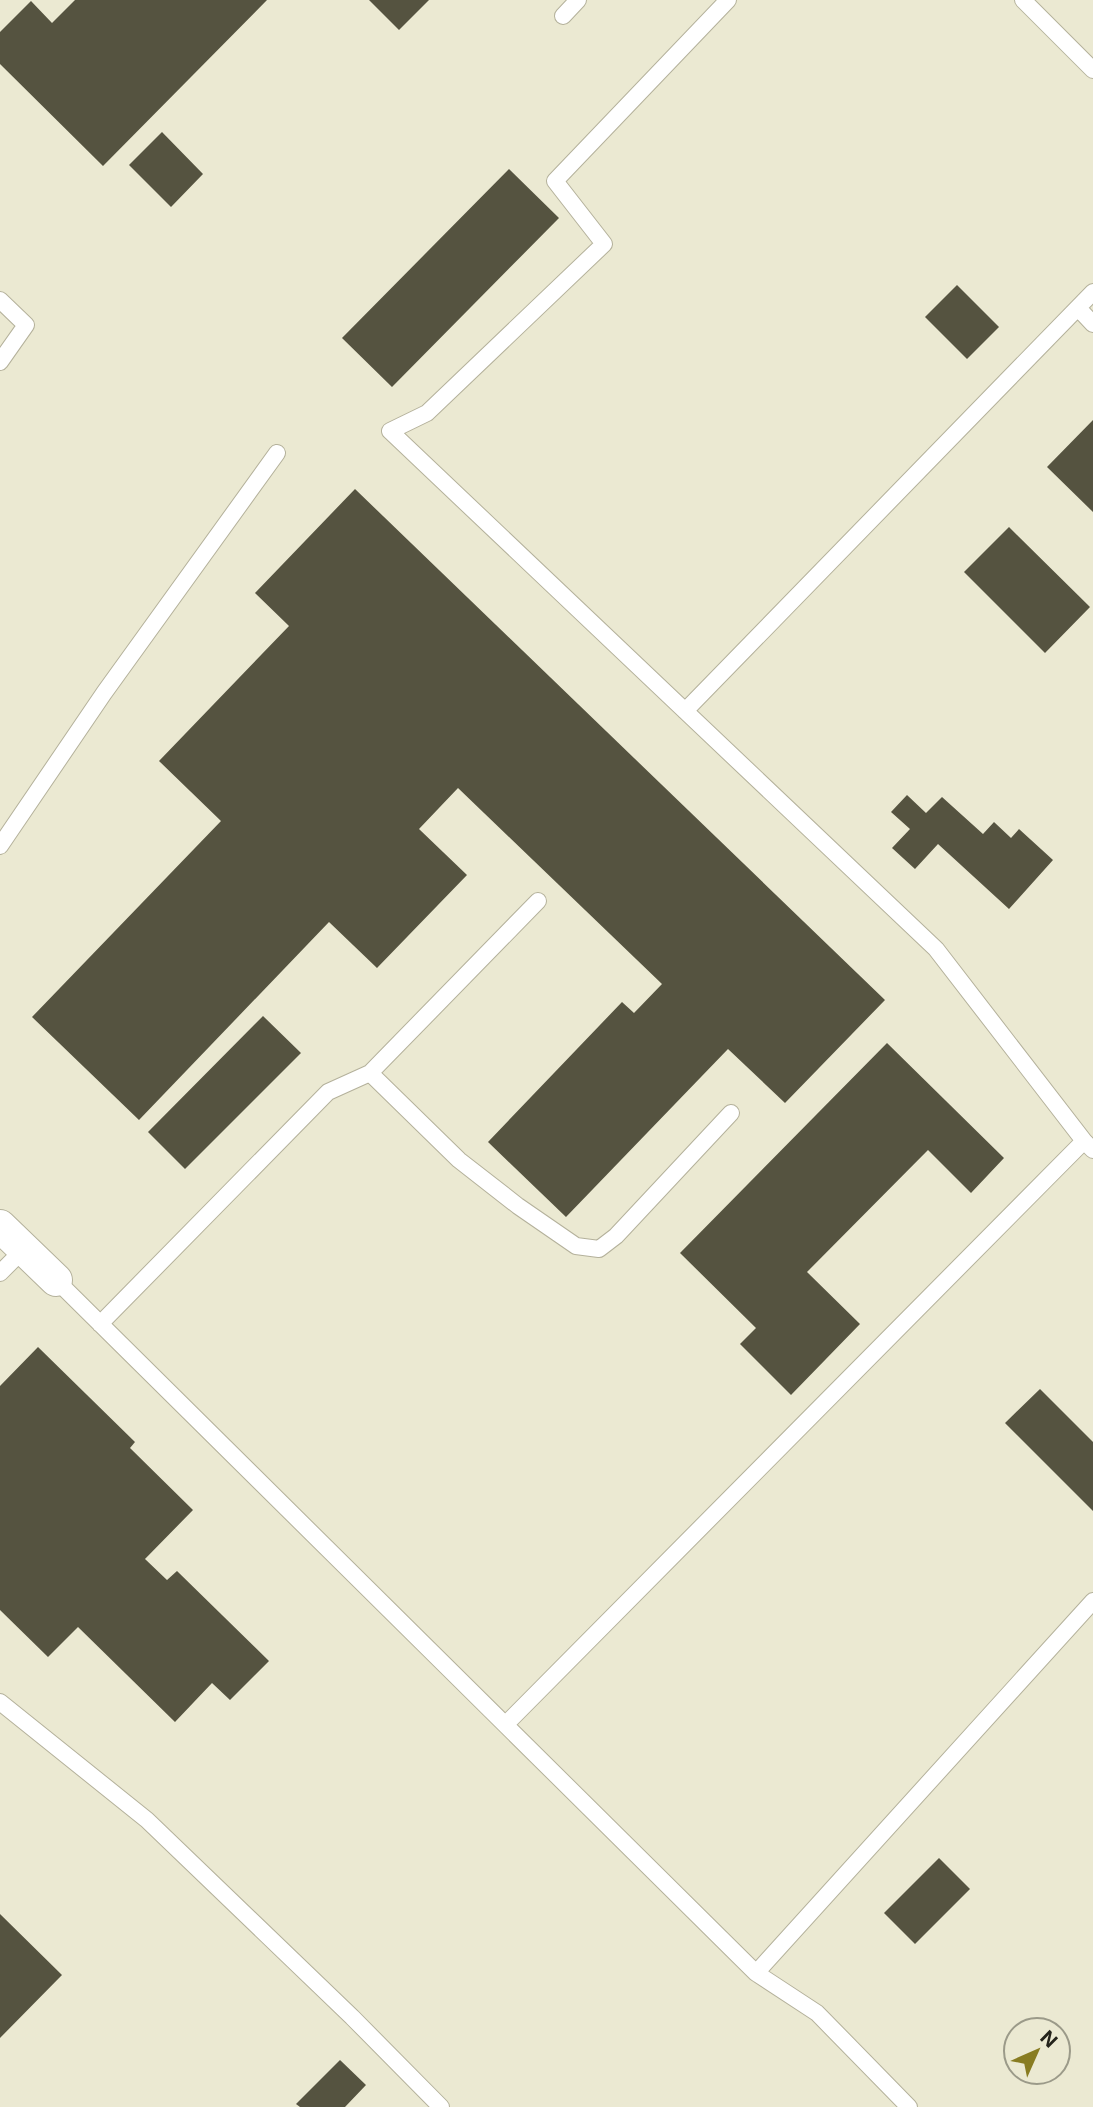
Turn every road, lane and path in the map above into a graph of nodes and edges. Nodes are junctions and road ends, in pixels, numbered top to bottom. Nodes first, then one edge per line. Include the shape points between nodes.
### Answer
1 (578, 0) edge
2 (728, 0) edge
3 (1023, 0) edge
4 (563, 16) dead end
5 (1093, 71) edge
6 (1093, 292) edge
7 (0, 300) edge
8 (1078, 308) junction
9 (1093, 324) edge
10 (0, 362) edge
11 (277, 453) dead end
12 (685, 711) junction
13 (0, 846) edge
14 (538, 901) dead end
15 (370, 1073) junction
16 (731, 1113) dead end
17 (1088, 1146) edge
18 (0, 1226) edge
19 (24, 1249) junction
20 (0, 1273) edge
21 (56, 1280) joint
22 (100, 1324) junction
23 (1093, 1601) edge
24 (0, 1702) edge
25 (506, 1724) junction
26 (756, 1973) junction
27 (441, 2107) edge
28 (909, 2107) edge

1 - 4 lane
2 - 12 lane via 555,181 604,244 427,413 390,431
3 - 5 lane
6 - 8 lane
7 - 10 lane via 26,325
8 - 9 lane
8 - 12 lane
11 - 13 lane
12 - 17 lane via 936,948
14 - 15 lane
15 - 16 lane via 459,1160 508,1198 576,1246 599,1249
15 - 22 lane via 328,1091
17 - 25 lane
18 - 19 street
19 - 20 lane
19 - 21 street
21 - 22 lane
22 - 25 lane
23 - 26 lane
24 - 27 lane via 147,1820
25 - 26 lane
26 - 28 lane via 817,2013

